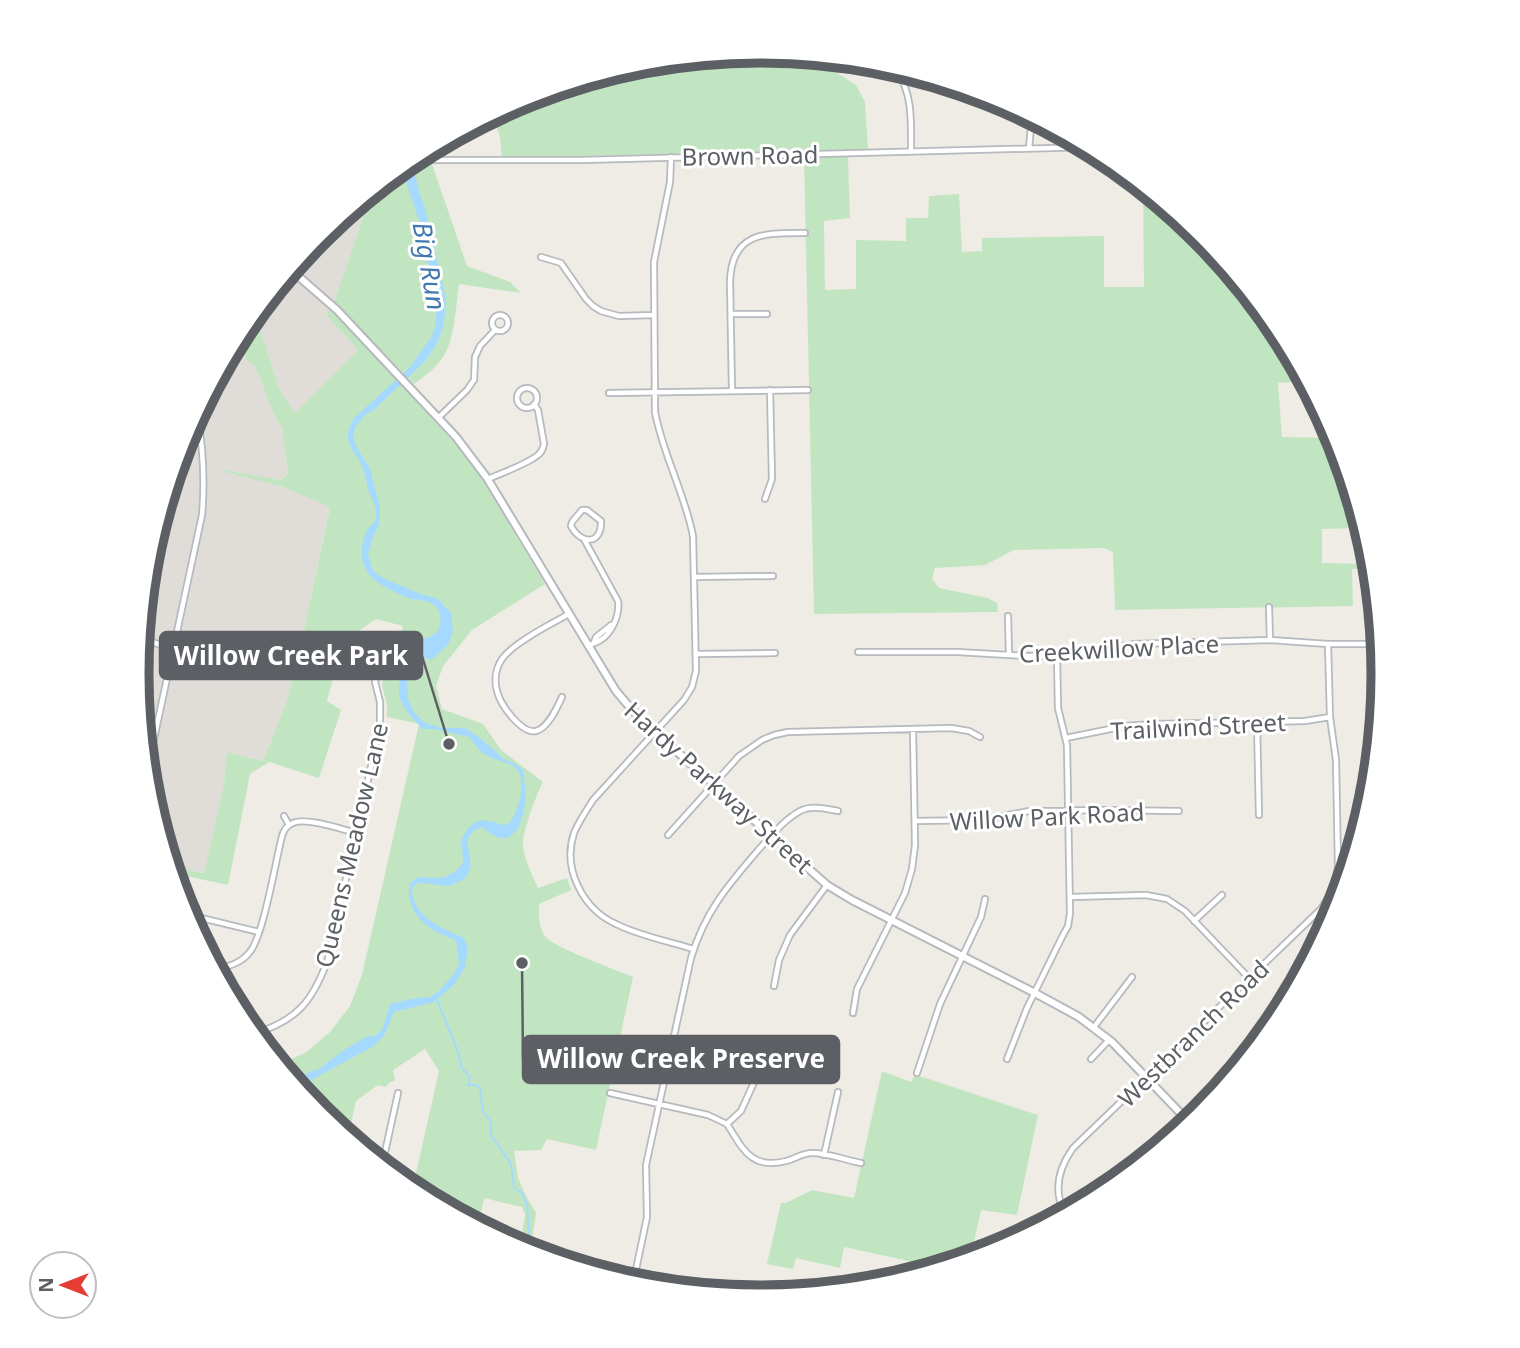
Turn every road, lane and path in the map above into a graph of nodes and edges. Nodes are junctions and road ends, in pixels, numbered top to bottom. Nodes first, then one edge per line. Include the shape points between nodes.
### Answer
1 (904, 80) edge
2 (1031, 127) edge
3 (1070, 147) edge
4 (1029, 148) junction
5 (911, 151) junction
6 (671, 157) junction
7 (430, 160) edge
8 (805, 233) dead end
9 (541, 257) dead end
10 (297, 275) edge
11 (731, 313) junction
12 (767, 313) dead end
13 (654, 315) junction
14 (495, 330) dead end
15 (771, 390) junction
16 (808, 390) dead end
17 (732, 391) junction
18 (655, 392) junction
19 (609, 393) dead end
20 (534, 404) junction
21 (438, 418) junction
22 (200, 430) edge
23 (488, 479) junction
24 (765, 499) dead end
25 (585, 541) junction
26 (773, 576) dead end
27 (694, 577) junction
28 (1269, 607) dead end
29 (569, 614) junction
30 (1008, 616) dead end
31 (1270, 640) junction
32 (150, 641) edge
33 (591, 644) junction
34 (1328, 644) junction
35 (1370, 644) edge
36 (173, 649) junction
37 (858, 652) dead end
38 (775, 653) dead end
39 (696, 654) junction
40 (1009, 654) junction
41 (1057, 656) junction
42 (380, 664) dead end
43 (562, 697) dead end
44 (1330, 717) junction
45 (1257, 722) junction
46 (913, 729) junction
47 (655, 732) junction
48 (980, 737) dead end
49 (1066, 738) junction
50 (153, 740) edge
51 (714, 784) junction
52 (1068, 810) junction
53 (838, 811) dead end
54 (1179, 811) dead end
55 (1259, 815) dead end
56 (284, 816) dead end
57 (915, 821) junction
58 (289, 825) junction
59 (356, 833) junction
60 (668, 835) dead end
61 (772, 835) junction
62 (1337, 875) edge
63 (827, 885) junction
64 (1222, 895) dead end
65 (1070, 897) junction
66 (985, 899) dead end
67 (1326, 902) edge
68 (201, 919) edge
69 (892, 920) junction
70 (1195, 920) junction
71 (260, 932) junction
72 (694, 950) junction
73 (963, 956) junction
74 (225, 967) edge
75 (1132, 977) dead end
76 (1250, 978) junction
77 (774, 986) dead end
78 (1035, 993) junction
79 (853, 1013) dead end
80 (1094, 1027) junction
81 (264, 1030) edge
82 (1109, 1040) junction
83 (1007, 1059) dead end
84 (1091, 1059) dead end
85 (761, 1067) dead end
86 (917, 1073) dead end
87 (1146, 1078) junction
88 (838, 1092) dead end
89 (398, 1093) dead end
90 (610, 1093) dead end
91 (659, 1104) junction
92 (1182, 1115) edge
93 (727, 1124) junction
94 (824, 1155) junction
95 (384, 1156) edge
96 (861, 1163) dead end
97 (1061, 1205) edge
98 (636, 1272) edge

1 - 5 street
2 - 4 street
3 - 4 street, Brown Road
4 - 5 street, Brown Road
5 - 6 street, Brown Road
6 - 7 street, Brown Road
6 - 13 street via 654,262
8 - 11 street via 758,235 740,248 730,270
9 - 13 street via 561,263 601,312
10 - 21 main road, Hardy Parkway Street
11 - 12 street
11 - 17 street
13 - 18 street
14 - 21 street via 475,357 474,380
15 - 16 street
15 - 17 street
15 - 24 street via 772,479
17 - 18 street
18 - 19 street
18 - 27 street via 660,437 690,516
20 - 20 street via 520,404 522,390 535,393
20 - 23 street via 544,444 540,454
21 - 23 main road, Hardy Parkway Street
22 - 36 street via 203,505
23 - 29 main road, Hardy Parkway Street
25 - 25 street via 571,526 582,510 602,526
25 - 33 street via 618,601 618,615 610,631
26 - 27 street
27 - 39 street
28 - 31 street
29 - 33 main road, Hardy Parkway Street
29 - 43 street via 515,646 496,675 504,707 528,730 544,726
30 - 40 street
31 - 34 street, Creekwillow Place
31 - 41 street, Creekwillow Place via 1135,644
32 - 36 street
33 - 47 main road, Hardy Parkway Street via 616,691
34 - 35 street, Creekwillow Place
34 - 44 street, Westbranch Road
36 - 50 street
37 - 40 street, Creekwillow Place
38 - 39 street
39 - 47 street via 692,687
40 - 41 street, Creekwillow Place
41 - 49 street via 1058,708
42 - 59 street, Queens Meadow Lane via 375,682 380,726
44 - 45 street, Trailwind Street
44 - 62 street, Westbranch Road via 1336,760
45 - 49 street, Trailwind Street via 1125,726
45 - 55 street
46 - 48 street via 951,728
46 - 51 street via 774,734 749,747
46 - 57 street
47 - 51 main road, Hardy Parkway Street
47 - 72 street via 582,815 572,841 572,868 582,894 600,915
49 - 52 street
51 - 60 street
51 - 61 main road, Hardy Parkway Street
52 - 54 street, Willow Park Road
52 - 57 street, Willow Park Road via 983,820
52 - 65 street
53 - 61 street via 802,810
56 - 58 street
57 - 69 street via 912,869
58 - 59 street via 306,822
58 - 71 street via 283,831
59 - 81 street, Queens Meadow Lane via 319,984 286,1021
61 - 63 main road, Hardy Parkway Street
61 - 72 street via 719,897
63 - 69 main road, Hardy Parkway Street
63 - 77 street via 786,941
64 - 70 street
65 - 70 street via 1156,896 1176,904
65 - 78 street via 1068,926
66 - 73 street
67 - 76 street, Westbranch Road
68 - 71 street
69 - 73 main road, Hardy Parkway Street
69 - 79 street via 857,989
70 - 76 street
71 - 74 street via 244,959
72 - 91 street
73 - 78 main road, Hardy Parkway Street
73 - 86 street via 940,1004
75 - 80 street
76 - 87 street, Westbranch Road
78 - 80 main road, Hardy Parkway Street
78 - 83 street
80 - 82 main road, Hardy Parkway Street
82 - 84 street
82 - 87 main road, Hardy Parkway Street
85 - 93 street via 741,1111
87 - 92 main road, Hardy Parkway Street
87 - 97 street, Westbranch Road via 1067,1156 1059,1177
88 - 94 street
89 - 95 street
90 - 91 street
91 - 93 street
91 - 98 street via 646,1165 646,1228
93 - 94 street via 746,1154 759,1161
94 - 96 street

